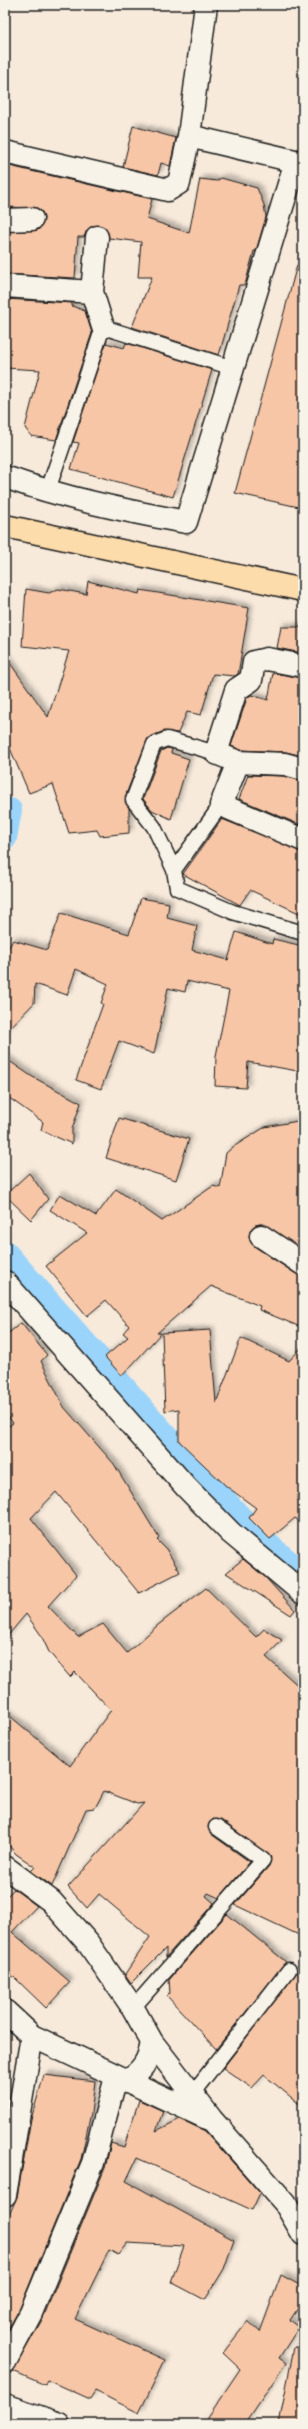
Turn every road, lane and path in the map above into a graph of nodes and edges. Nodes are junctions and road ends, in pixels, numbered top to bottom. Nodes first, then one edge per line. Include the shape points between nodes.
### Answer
1 (206, 5) edge
2 (189, 136) junction
3 (5, 152) edge
4 (299, 162) edge
5 (32, 218) dead end
6 (5, 220) edge
7 (97, 237) dead end
8 (5, 286) edge
9 (92, 292) junction
10 (103, 327) junction
11 (233, 368) junction
12 (5, 477) edge
13 (48, 490) junction
14 (5, 526) edge
15 (303, 590) edge
16 (303, 666) edge
17 (216, 752) junction
18 (238, 762) junction
19 (303, 769) edge
20 (222, 806) junction
21 (303, 840) edge
22 (174, 870) junction
23 (303, 933) edge
24 (261, 1236) dead end
25 (303, 1264) edge
26 (5, 1282) edge
27 (303, 1593) edge
28 (216, 1827) dead end
29 (5, 1867) edge
30 (289, 1970) dead end
31 (133, 2008) junction
32 (5, 2011) edge
33 (32, 2036) junction
34 (152, 2042) junction
35 (121, 2079) junction
36 (192, 2094) junction
37 (212, 2120) junction
38 (5, 2195) edge
39 (303, 2234) edge
40 (5, 2362) edge
41 (5, 2405) edge
42 (59, 2424) edge

1 - 2 street
2 - 3 street via 179,183 168,190
2 - 4 street
4 - 11 street
5 - 6 street
7 - 9 street
8 - 9 street
9 - 10 street
10 - 11 lane
10 - 13 lane
11 - 13 street via 186,522
12 - 13 street
14 - 15 main road
16 - 17 street via 267,659 254,662 251,680 236,690
17 - 18 street
17 - 22 lane via 167,739 154,744 133,800 154,827
18 - 19 street via 285,764
18 - 20 street
20 - 21 street
20 - 22 lane
22 - 23 lane via 177,888 233,912
24 - 25 street
26 - 27 street via 186,1487 231,1533
28 - 31 lane via 263,1860
29 - 31 street via 51,1901 68,1919
30 - 36 lane
31 - 34 street
32 - 33 street
33 - 35 street
33 - 38 street
34 - 35 street via 150,2055 144,2066 137,2074
34 - 36 street
35 - 37 street
35 - 40 street via 93,2163 30,2313
36 - 37 street
37 - 39 street via 284,2203
41 - 42 street

